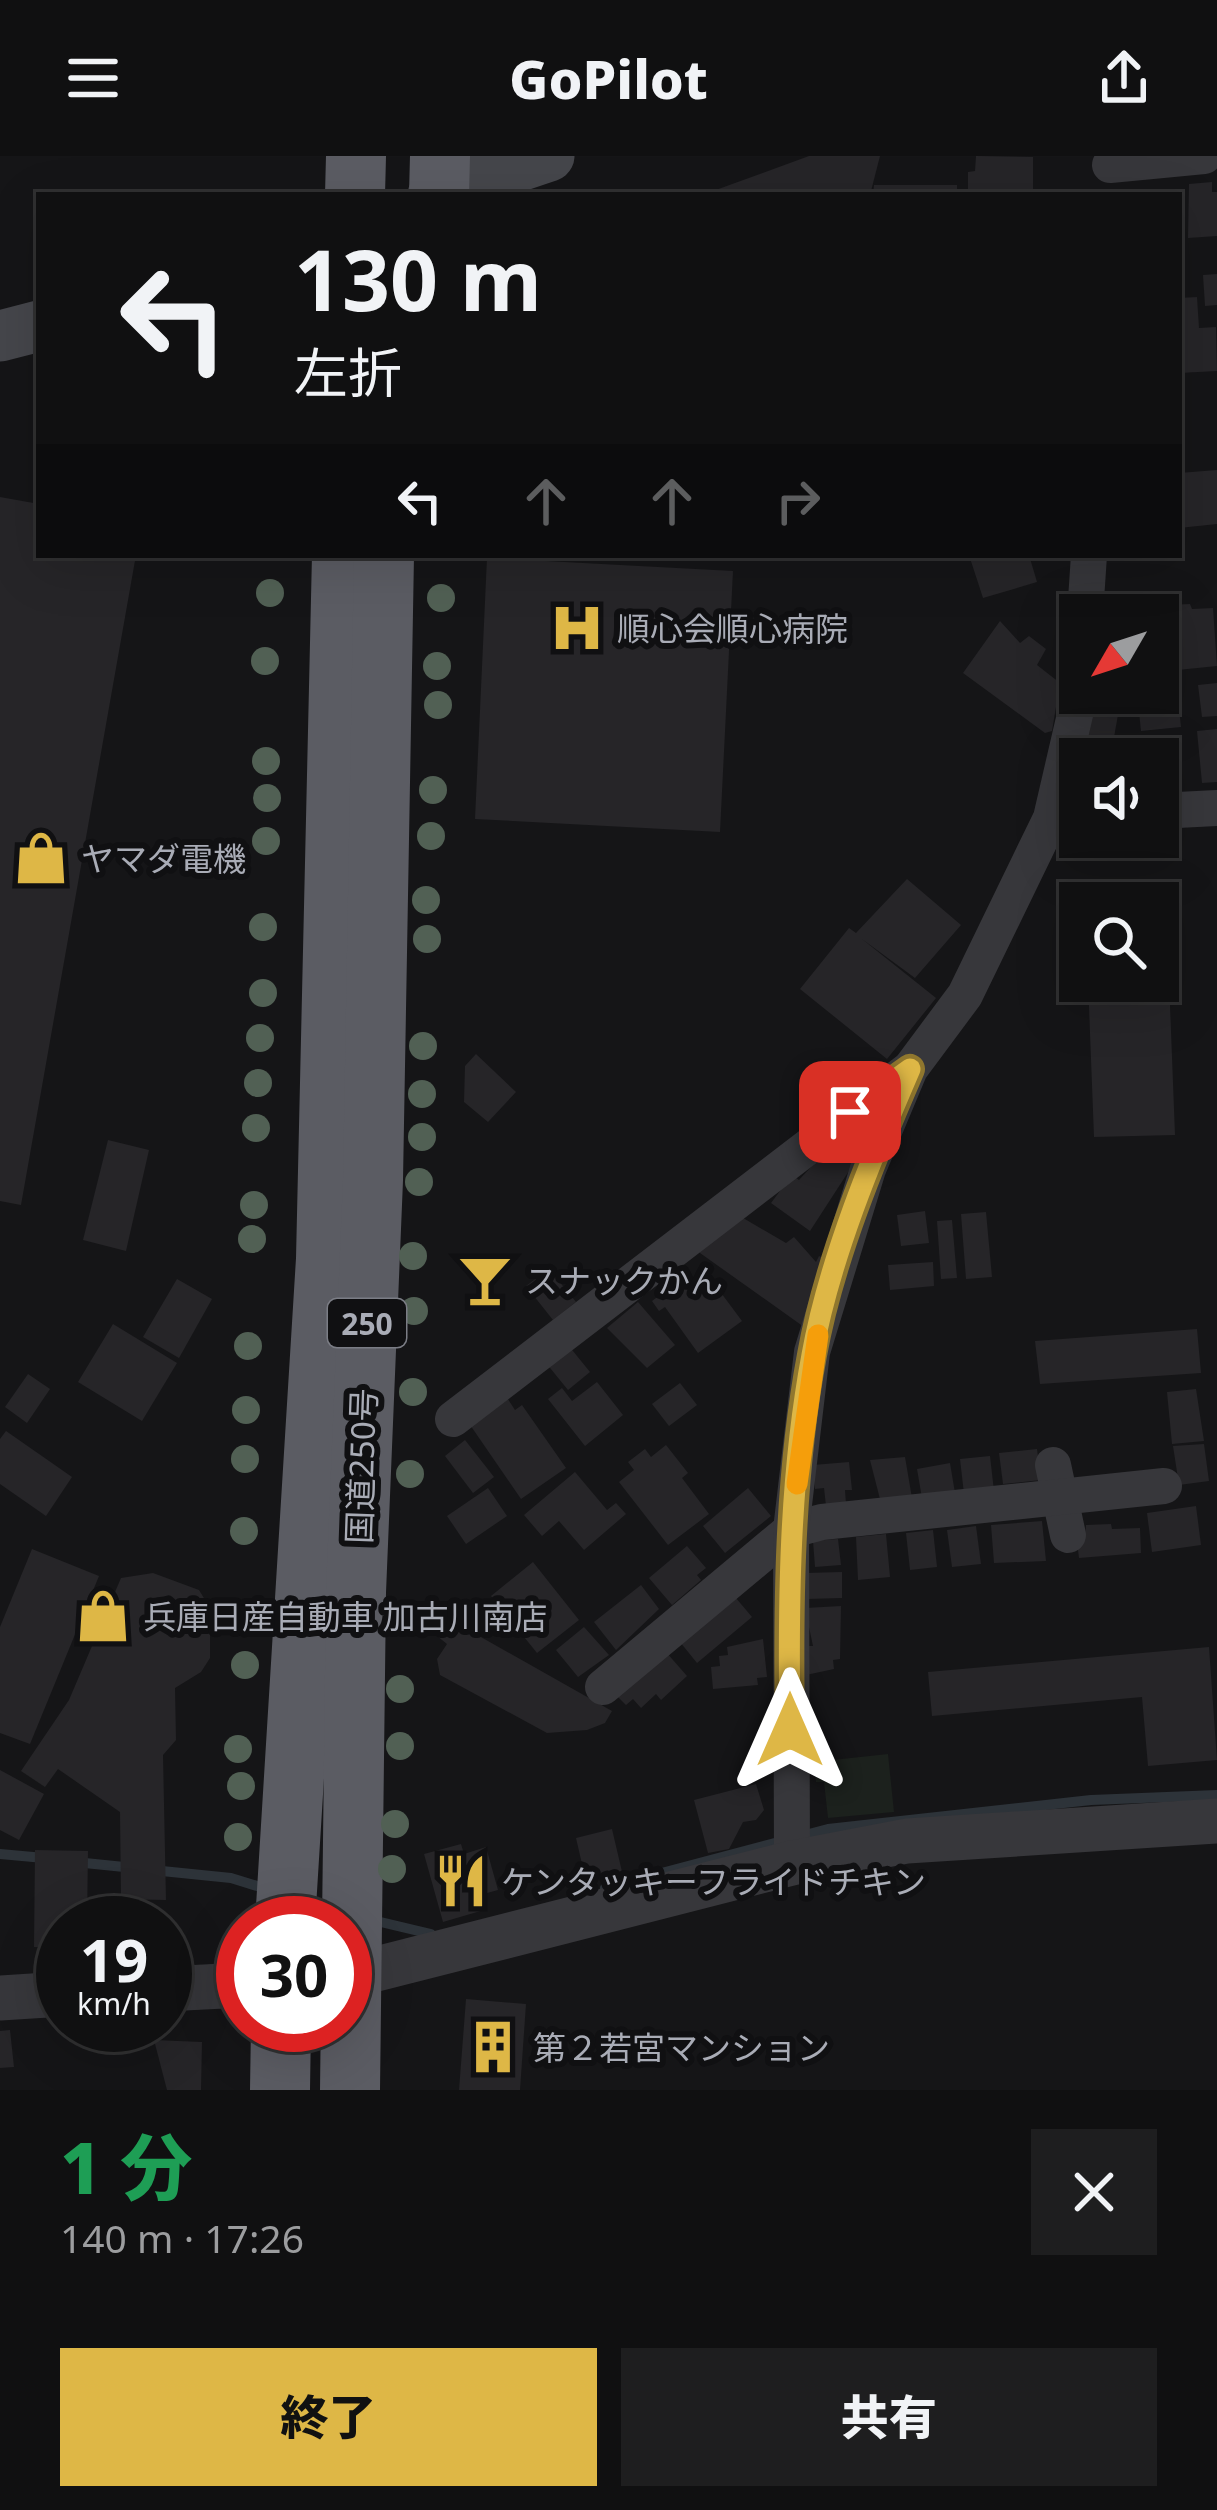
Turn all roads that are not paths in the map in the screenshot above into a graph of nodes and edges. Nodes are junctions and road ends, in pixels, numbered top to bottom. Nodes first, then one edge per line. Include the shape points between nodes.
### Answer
1 (356, 156) edge
2 (549, 156) edge
3 (1204, 156) edge
4 (1110, 172) edge
5 (426, 182) edge
6 (355, 192) edge
7 (36, 327) edge
8 (0, 335) edge
9 (342, 558) edge
10 (384, 558) edge
11 (426, 558) edge
12 (1089, 558) edge
13 (1086, 594) edge
14 (1217, 808) edge
15 (1179, 810) edge
16 (1059, 829) edge
17 (910, 1069) junction
18 (453, 1419) dead end
19 (1056, 1481) junction
20 (1164, 1486) dead end
21 (791, 1530) junction
22 (1068, 1535) dead end
23 (356, 1592) junction
24 (603, 1687) dead end
25 (1217, 1820) edge
26 (792, 1863) junction
27 (288, 1896) edge
28 (350, 1896) edge
29 (372, 1970) edge
30 (36, 1996) edge
31 (0, 1998) edge
32 (281, 2052) edge
33 (350, 2052) edge
34 (280, 2090) edge
35 (350, 2090) edge

1 - 6 highway
2 - 5 main road
3 - 4 street
7 - 8 main road
9 - 27 highway, 国道250号 / 250 via 326,1259
10 - 23 highway, 国道250号 / 250
11 - 23 highway, 250 via 411,725 379,1496
12 - 13 street
14 - 15 street
16 - 17 street via 965,995
17 - 18 street
17 - 21 street via 868,1168 812,1352
19 - 20 street
19 - 21 street
19 - 22 street
21 - 24 street
21 - 26 street
23 - 28 highway, 国道250号 / 250
25 - 26 street via 907,1841
26 - 29 street
30 - 31 street
32 - 34 highway
33 - 35 highway, 国道250号 / 250

